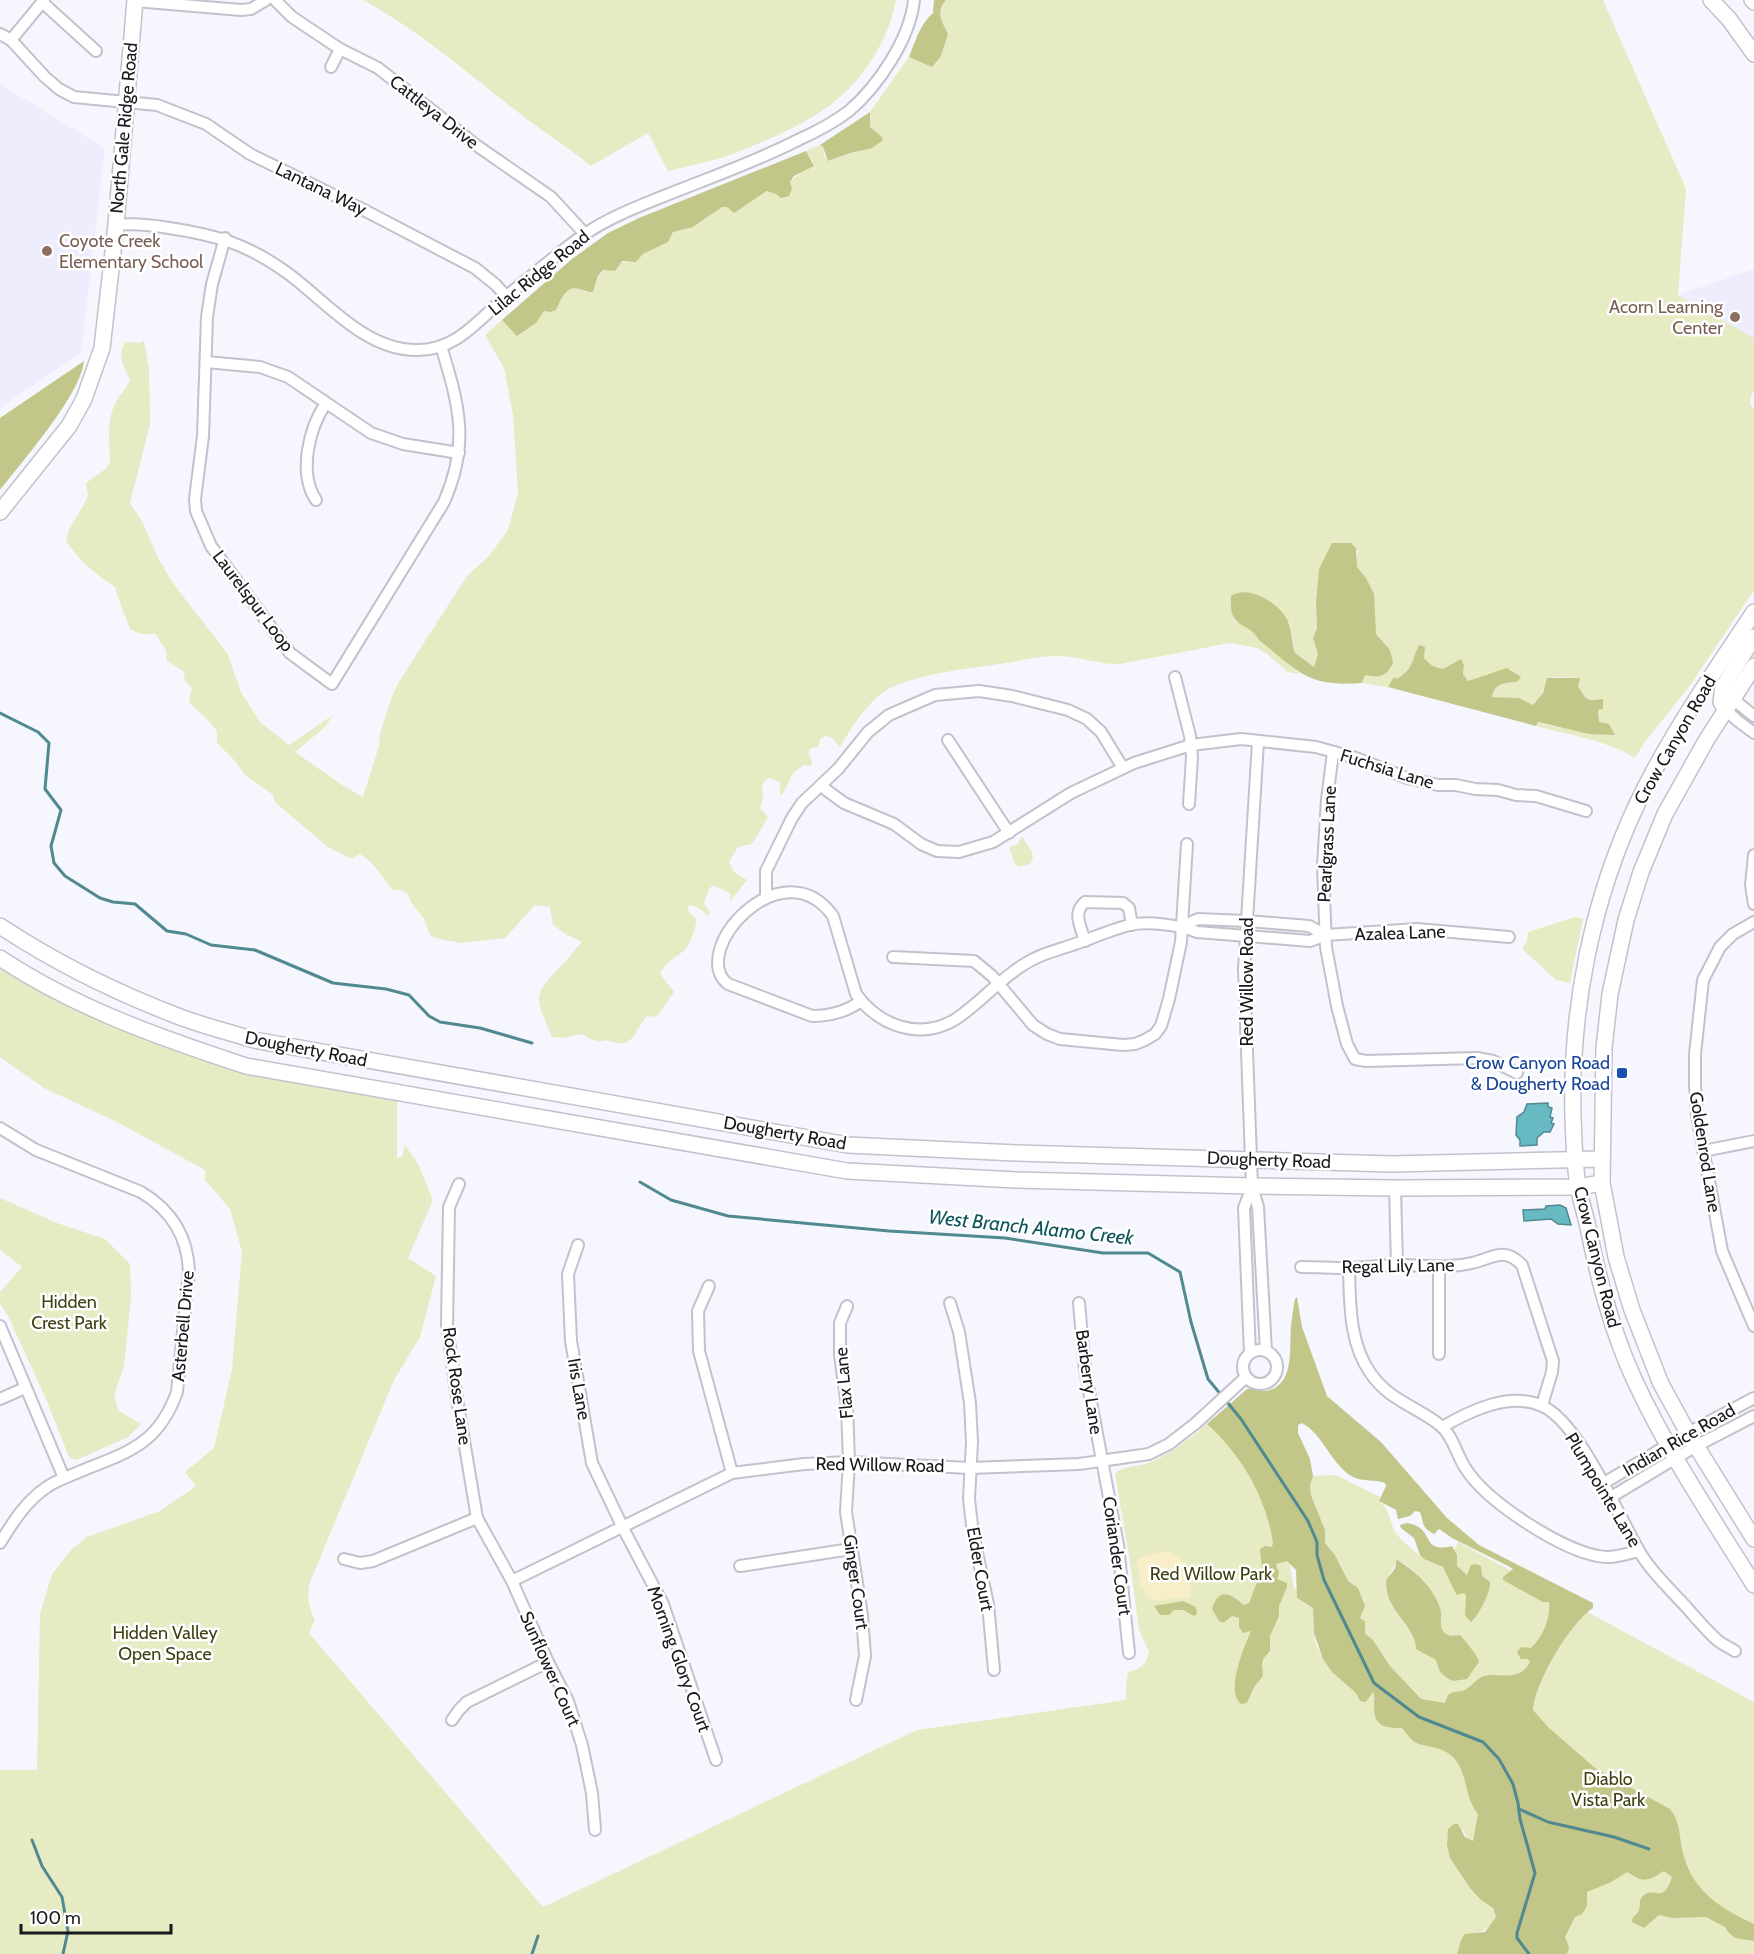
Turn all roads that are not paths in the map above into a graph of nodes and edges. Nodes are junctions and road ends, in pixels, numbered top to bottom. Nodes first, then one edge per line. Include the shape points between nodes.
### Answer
1 (135, 0) edge
2 (266, 0) edge
3 (275, 0) edge
4 (914, 0) edge
5 (1711, 0) edge
6 (43, 1) edge
7 (0, 34) edge
8 (11, 40) junction
9 (340, 49) junction
10 (96, 51) dead end
11 (1754, 54) edge
12 (331, 68) dead end
13 (126, 101) junction
14 (116, 225) junction
15 (585, 234) junction
16 (225, 238) junction
17 (506, 296) junction
18 (441, 346) junction
19 (206, 362) junction
20 (326, 403) junction
21 (459, 453) junction
22 (316, 500) dead end
23 (0, 512) edge
24 (1754, 612) edge
25 (1754, 637) edge
26 (1754, 666) edge
27 (1175, 677) dead end
28 (1730, 704) junction
29 (1754, 716) edge
30 (1754, 733) edge
31 (948, 740) dead end
32 (1258, 742) junction
33 (1191, 745) junction
34 (1333, 752) junction
35 (1123, 768) junction
36 (821, 786) junction
37 (1189, 804) dead end
38 (1586, 811) dead end
39 (1009, 833) junction
40 (1187, 844) dead end
41 (1754, 855) edge
42 (766, 897) junction
43 (1754, 904) edge
44 (1246, 921) junction
45 (1754, 922) edge
46 (1132, 925) junction
47 (0, 926) edge
48 (1183, 926) junction
49 (1326, 935) junction
50 (1246, 936) junction
51 (1509, 937) dead end
52 (1085, 941) junction
53 (893, 957) dead end
54 (0, 958) edge
55 (998, 984) junction
56 (861, 1001) junction
57 (1517, 1073) dead end
58 (0, 1128) edge
59 (1754, 1141) edge
60 (1703, 1151) junction
61 (1251, 1159) junction
62 (1602, 1159) junction
63 (1576, 1160) junction
64 (1602, 1183) junction
65 (459, 1184) dead end
66 (1252, 1186) junction
67 (1578, 1187) junction
68 (1395, 1188) junction
69 (578, 1245) dead end
70 (1397, 1265) junction
71 (1301, 1267) dead end
72 (1439, 1267) junction
73 (1349, 1268) junction
74 (709, 1286) dead end
75 (950, 1303) dead end
76 (1079, 1303) dead end
77 (847, 1306) dead end
78 (0, 1326) edge
79 (1754, 1326) edge
80 (1266, 1351) junction
81 (1250, 1353) junction
82 (1439, 1354) dead end
83 (1241, 1382) junction
84 (25, 1388) junction
85 (1754, 1398) edge
86 (0, 1400) edge
87 (1542, 1405) junction
88 (1754, 1416) edge
89 (1442, 1427) junction
90 (1692, 1439) junction
91 (1671, 1451) junction
92 (1101, 1460) junction
93 (849, 1462) junction
94 (970, 1468) junction
95 (732, 1473) junction
96 (64, 1478) junction
97 (1604, 1483) junction
98 (1611, 1497) junction
99 (477, 1518) junction
100 (623, 1528) junction
101 (1754, 1539) edge
102 (0, 1543) edge
103 (850, 1549) junction
104 (1639, 1551) junction
105 (344, 1559) dead end
106 (740, 1566) dead end
107 (512, 1581) junction
108 (1754, 1585) edge
109 (1735, 1651) dead end
110 (1129, 1653) dead end
111 (548, 1662) junction
112 (994, 1670) dead end
113 (856, 1700) dead end
114 (452, 1720) dead end
115 (716, 1760) dead end
116 (595, 1830) dead end

1 - 2 street via 241,10
1 - 13 main road, North Gale Ridge Road
3 - 9 street, Cattleya Drive via 292,17
4 - 15 street, Lilac Ridge Road via 897,50 873,86 827,126 616,216
5 - 11 main road
6 - 8 street
6 - 10 street
7 - 8 street, Lantana Way
8 - 13 street, Lantana Way via 45,77 74,97
9 - 12 street
9 - 15 street, Cattleya Drive via 378,68 476,145 551,197
13 - 14 main road, North Gale Ridge Road
13 - 17 street, Lantana Way via 157,105 206,124 250,154 474,268
14 - 16 street, Lilac Ridge Road via 134,223
14 - 23 main road, North Gale Ridge Road via 102,348 84,399 69,426
15 - 17 street, Lilac Ridge Road
16 - 18 street, Lilac Ridge Road via 262,256 384,345 417,351
16 - 19 street, Laurelspur Loop via 212,284
17 - 18 street, Lilac Ridge Road via 462,337
18 - 21 street, Laurelspur Loop via 459,414
19 - 20 street via 260,367 288,377
19 - 21 street, Laurelspur Loop via 195,499 201,525 211,546 290,653 332,684 444,502
20 - 21 street via 386,439
20 - 22 street via 317,416 309,442 308,479
24 - 63 main road, Crow Canyon Road via 1656,766 1614,860 1593,928 1582,984 1573,1084
25 - 28 main road via 1723,687 1721,702
26 - 28 main road, Crow Canyon Road
27 - 33 street
28 - 29 street
28 - 30 street via 1737,722
28 - 62 main road, Crow Canyon Road via 1665,814 1626,920 1610,994 1604,1048
31 - 39 street
32 - 33 street, Fuchsia Lane
32 - 34 street, Fuchsia Lane
32 - 44 street, Red Willow Road
33 - 35 street, Fuchsia Lane
33 - 37 street
34 - 38 street, Fuchsia Lane via 1407,778 1536,796
34 - 49 street, Pearlgrass Lane via 1323,866
35 - 36 street via 1101,732 1087,718 1012,696 956,692 936,695 889,715 868,732
35 - 39 street, Fuchsia Lane via 1071,794
36 - 39 street, Fuchsia Lane via 843,804 894,824 921,844 937,850 970,850
36 - 42 street via 802,803 772,856 766,871
40 - 48 street
41 - 43 street
42 - 56 street via 788,892 805,895 828,909 837,925
42 - 56 street via 741,916 723,943 717,961 722,980 812,1016 843,1012
44 - 48 street, Azalea Lane via 1198,919
44 - 49 street, Azalea Lane via 1309,926
44 - 50 street, Red Willow Road
45 - 60 street, Goldenrod Lane via 1720,947 1703,980 1695,1054 1697,1116
46 - 48 street
46 - 52 street
46 - 52 street via 1129,908 1123,903 1085,902 1077,917
47 - 61 main road, Dougherty Road via 94,979 180,1017 254,1040 312,1052 848,1145
48 - 50 street, Azalea Lane via 1197,932
48 - 55 street via 1166,1016 1155,1034 1135,1044 1060,1039 1047,1034 1029,1021
49 - 50 street, Azalea Lane via 1310,940
49 - 51 street, Azalea Lane via 1417,929
49 - 57 street, Pearlgrass Lane via 1337,1006 1355,1059 1478,1058
50 - 61 street, Red Willow Road
52 - 55 street via 1044,953
53 - 55 street via 974,961
54 - 66 main road, Dougherty Road via 80,1003 169,1041 256,1068 847,1171
55 - 56 street via 957,1018 930,1029 892,1025
58 - 96 street, Asterbell Drive via 36,1150 155,1200 172,1218 188,1258 177,1392 172,1404 145,1442 124,1455
59 - 60 street
60 - 79 street, Goldenrod Lane via 1722,1251
61 - 63 main road, Dougherty Road via 1392,1164
61 - 66 street, Red Willow Road
62 - 63 main road, Dougherty Road
62 - 64 main road, Crow Canyon Road
63 - 67 main road, Crow Canyon Road
64 - 67 main road, Dougherty Road
64 - 90 main road, Crow Canyon Road via 1616,1257 1632,1310 1661,1384
65 - 99 street, Rock Rose Lane via 449,1207 447,1324
66 - 68 main road, Dougherty Road
66 - 80 street, Red Willow Road via 1258,1207
66 - 81 street, Red Willow Road via 1244,1208
67 - 68 main road, Dougherty Road
67 - 91 main road, Crow Canyon Road via 1613,1324 1633,1377
68 - 70 street
69 - 100 street, Iris Lane via 568,1274 571,1341 592,1463
70 - 72 street, Regal Lily Lane
70 - 73 street, Regal Lily Lane
71 - 73 street, Regal Lily Lane
72 - 82 street
72 - 87 street, Regal Lily Lane via 1460,1266 1506,1254 1522,1265 1553,1361
73 - 89 street via 1351,1319 1371,1374 1402,1403
74 - 95 street via 698,1311 699,1352
75 - 94 street, Elder Court via 959,1332 970,1403
76 - 92 street, Barberry Lane via 1085,1370
77 - 93 street, Flax Lane via 840,1323 840,1355
78 - 84 street
80 - 81 street
80 - 83 street via 1276,1362 1274,1378 1262,1385
81 - 83 street via 1243,1364
83 - 92 street, Red Willow Road via 1170,1444 1149,1454
84 - 86 street
84 - 96 street
85 - 90 street, Indian Rice Road
87 - 89 street via 1517,1401 1496,1404 1468,1412
87 - 97 street, Plumpointe Lane via 1572,1433
88 - 90 street, Indian Rice Road
89 - 104 street via 1466,1470 1522,1520 1598,1556
90 - 91 street, Indian Rice Road
90 - 91 street, Indian Rice Road
90 - 101 main road, Crow Canyon Road
91 - 97 street, Indian Rice Road
91 - 98 street, Indian Rice Road
91 - 108 main road, Crow Canyon Road
92 - 94 street, Red Willow Road
92 - 110 street, Coriander Court via 1118,1545
93 - 94 street, Red Willow Road
93 - 95 street, Red Willow Road
93 - 103 street, Ginger Court via 846,1512
94 - 112 street, Elder Court via 973,1534 988,1604
95 - 100 street, Red Willow Road
96 - 102 street, Asterbell Drive via 32,1499
97 - 98 street, Plumpointe Lane
98 - 104 street, Plumpointe Lane
99 - 105 street via 373,1561
99 - 107 street, Rock Rose Lane
100 - 107 street, Red Willow Road
100 - 115 street, Morning Glory Court via 663,1604
103 - 106 street
103 - 113 street, Ginger Court via 865,1656
104 - 109 street, Plumpointe Lane via 1717,1640
107 - 111 street, Sunflower Court
111 - 114 street via 467,1702
111 - 116 street, Sunflower Court via 568,1701 582,1744

